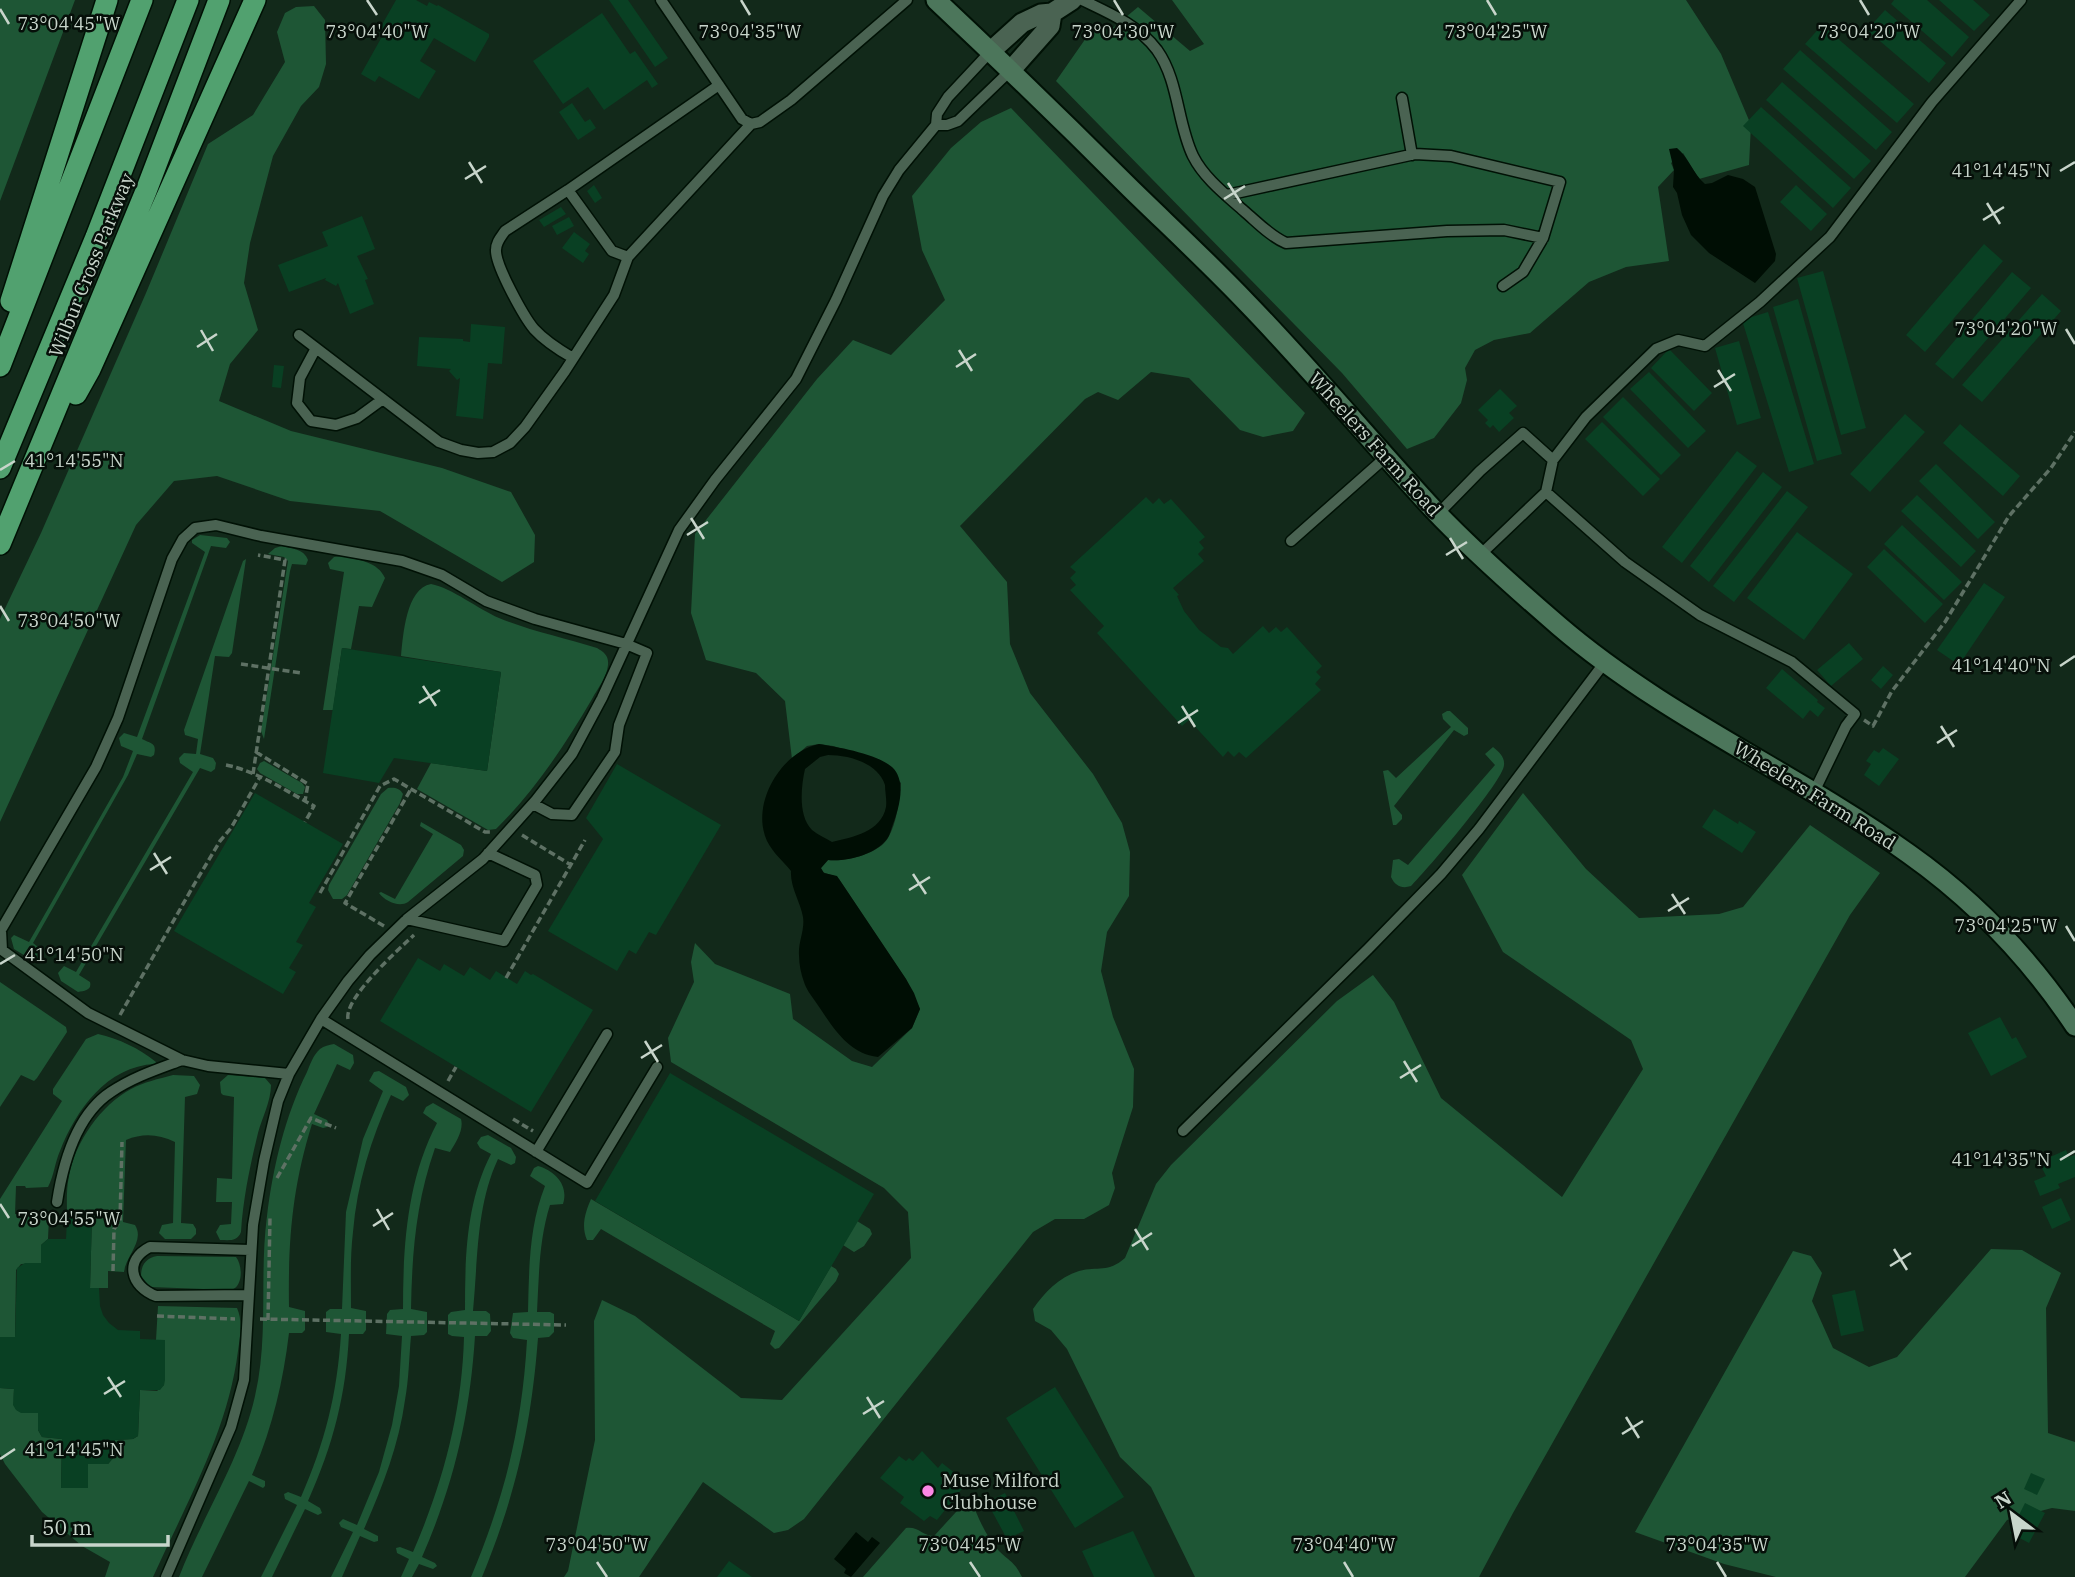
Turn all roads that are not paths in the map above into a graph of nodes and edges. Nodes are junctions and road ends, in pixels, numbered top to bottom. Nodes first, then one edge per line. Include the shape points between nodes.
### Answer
1 (107, 0) edge
2 (142, 0) edge
3 (188, 0) edge
4 (219, 0) edge
5 (255, 0) edge
6 (661, 0) edge
7 (907, 0) edge
8 (936, 0) edge
9 (1072, 0) edge
10 (1082, 0) edge
11 (2021, 0) edge
12 (1052, 13) junction
13 (991, 51) junction
14 (1011, 70) junction
15 (719, 85) junction
16 (1402, 98) dead end
17 (751, 124) junction
18 (936, 125) junction
19 (1412, 155) junction
20 (568, 190) junction
21 (1227, 195) junction
22 (1544, 238) junction
23 (628, 257) junction
24 (1503, 286) dead end
25 (299, 335) dead end
26 (0, 337) edge
27 (316, 348) junction
28 (573, 358) junction
29 (0, 366) edge
30 (383, 399) junction
31 (1385, 457) junction
32 (1553, 460) junction
33 (0, 468) edge
34 (1546, 492) junction
35 (19, 501) junction
36 (1438, 514) junction
37 (1291, 541) dead end
38 (0, 544) edge
39 (1480, 555) junction
40 (626, 644) junction
41 (1605, 662) junction
42 (1814, 792) junction
43 (533, 804) junction
44 (488, 853) junction
45 (407, 919) junction
46 (321, 1019) junction
47 (2075, 1026) edge
48 (607, 1034) dead end
49 (182, 1060) junction
50 (657, 1067) dead end
51 (289, 1074) junction
52 (1183, 1131) dead end
53 (536, 1152) junction
54 (57, 1202) dead end
55 (250, 1250) junction
56 (248, 1295) junction
57 (166, 1577) edge

1 - 26 highway
2 - 29 highway
3 - 33 highway, Wilbur Cross Parkway
4 - 35 highway, Wilbur Cross Parkway
5 - 35 highway via 90,369
6 - 15 lane
7 - 17 lane via 791,100
8 - 13 main road, Wheelers Farm Road
9 - 12 street
10 - 21 lane via 1142,33 1158,51 1193,157
11 - 32 lane via 1933,102 1830,237 1704,346 1678,340 1656,349 1586,417
12 - 13 street via 1022,23
12 - 14 street via 1050,26
13 - 14 main road, Wheelers Farm Road
13 - 18 lane via 948,97
14 - 18 lane via 958,121
14 - 31 main road, Wheelers Farm Road via 1248,303
15 - 17 lane via 742,119
15 - 20 lane
16 - 19 lane
17 - 23 lane
18 - 40 lane via 883,196 796,379 679,530
19 - 21 lane
19 - 22 lane via 1451,156 1560,181
20 - 23 lane via 612,251
20 - 28 lane via 505,231 496,252 498,267 532,327
21 - 22 lane via 1275,239 1286,243 1447,231 1504,230
22 - 24 lane via 1522,272
23 - 28 lane via 614,295
25 - 27 lane
27 - 30 lane
27 - 30 lane via 300,378 297,403 311,421 335,425 357,418
28 - 30 lane via 525,427 493,452 461,450 439,442
31 - 36 main road, Wheelers Farm Road
31 - 37 lane
32 - 34 lane
32 - 36 lane via 1523,433
34 - 39 lane
34 - 42 lane via 1625,562 1700,615 1792,662 1855,714
35 - 38 highway, Wilbur Cross Parkway
36 - 39 main road, Wheelers Farm Road
39 - 41 main road, Wheelers Farm Road
40 - 43 lane via 572,754
40 - 43 lane via 648,653 618,725 615,752 572,815 552,814
40 - 49 lane via 486,601 442,575 402,561 216,525 195,528 183,539 96,768 1,930 2,950 89,1013
41 - 42 main road, Wheelers Farm Road via 1717,736
41 - 52 lane via 1441,874
42 - 47 main road, Wheelers Farm Road via 1913,857 1980,913 2042,980
43 - 44 lane
44 - 45 lane
44 - 45 lane via 535,875 537,885 504,941
45 - 46 lane via 362,964
46 - 51 lane
46 - 53 lane
48 - 53 lane
49 - 51 lane
49 - 54 lane via 110,1093 92,1111 70,1150
50 - 53 lane via 587,1183
51 - 55 lane via 264,1161
55 - 56 lane
55 - 56 lane via 150,1247 141,1251 134,1265 139,1285 156,1296
56 - 57 lane via 244,1380 231,1427

